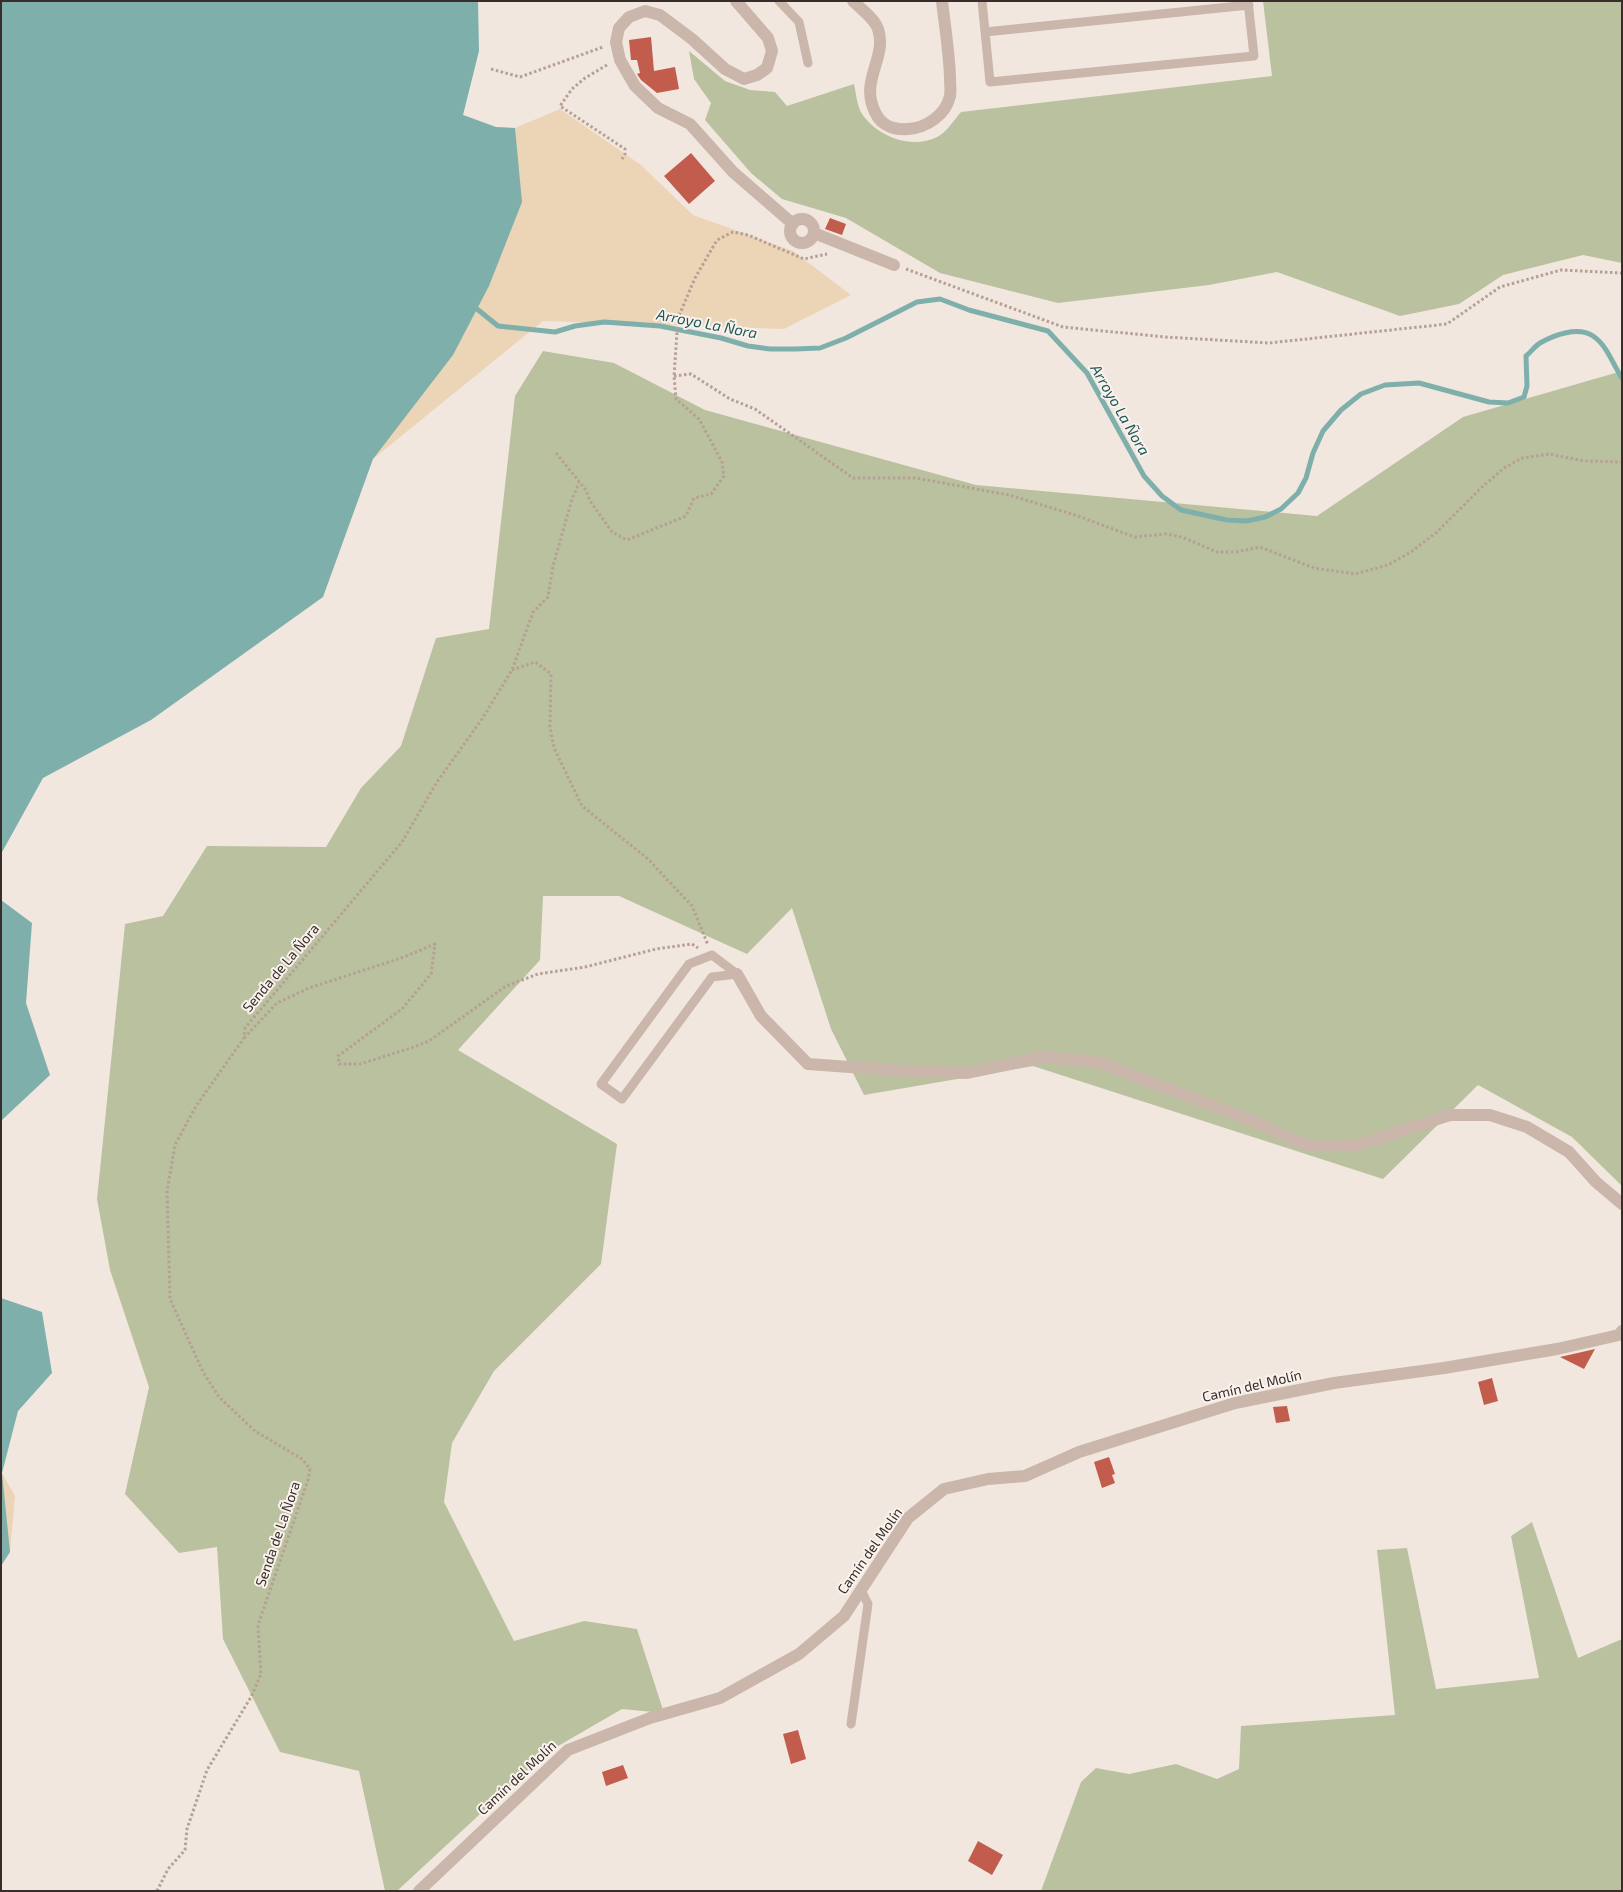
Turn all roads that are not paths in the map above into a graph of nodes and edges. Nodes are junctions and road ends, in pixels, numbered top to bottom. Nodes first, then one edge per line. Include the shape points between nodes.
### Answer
1 (736, 1) edge
2 (779, 1) edge
3 (853, 1) edge
4 (942, 1) edge
5 (982, 1) edge
6 (1248, 3) edge
7 (985, 32) junction
8 (808, 63) dead end
9 (894, 265) road end
10 (737, 974) junction
11 (1622, 1204) edge
12 (1622, 1331) edge
13 (861, 1590) junction
14 (851, 1724) dead end
15 (419, 1891) edge

1 - 9 street via 768,38 772,51 767,68 757,76 744,78 725,69 660,15 645,11 629,17 619,28 616,42 620,60 635,86 658,108 690,124 733,172 793,224 807,220 814,233
2 - 8 lane via 799,22
3 - 4 street via 878,29 880,49 868,96 876,116 892,128 910,129 932,122 944,110 950,96
5 - 7 lane
6 - 7 lane
6 - 7 lane via 1254,56 990,82
10 - 10 lane via 712,955 689,964 601,1084 622,1099 712,977
10 - 11 street via 762,1016 808,1064 966,1073 1044,1057 1098,1062 1254,1121 1308,1146 1354,1146 1450,1115 1490,1115 1527,1127 1569,1152 1596,1182
12 - 13 street, Camín del Molín via 1619,1335 1557,1348 1334,1383 1235,1403 1079,1452 1025,1476 988,1479 944,1489 908,1518
13 - 14 lane via 868,1604
13 - 15 street, Camín del Molín via 844,1616 799,1654 720,1698 650,1718 568,1750

